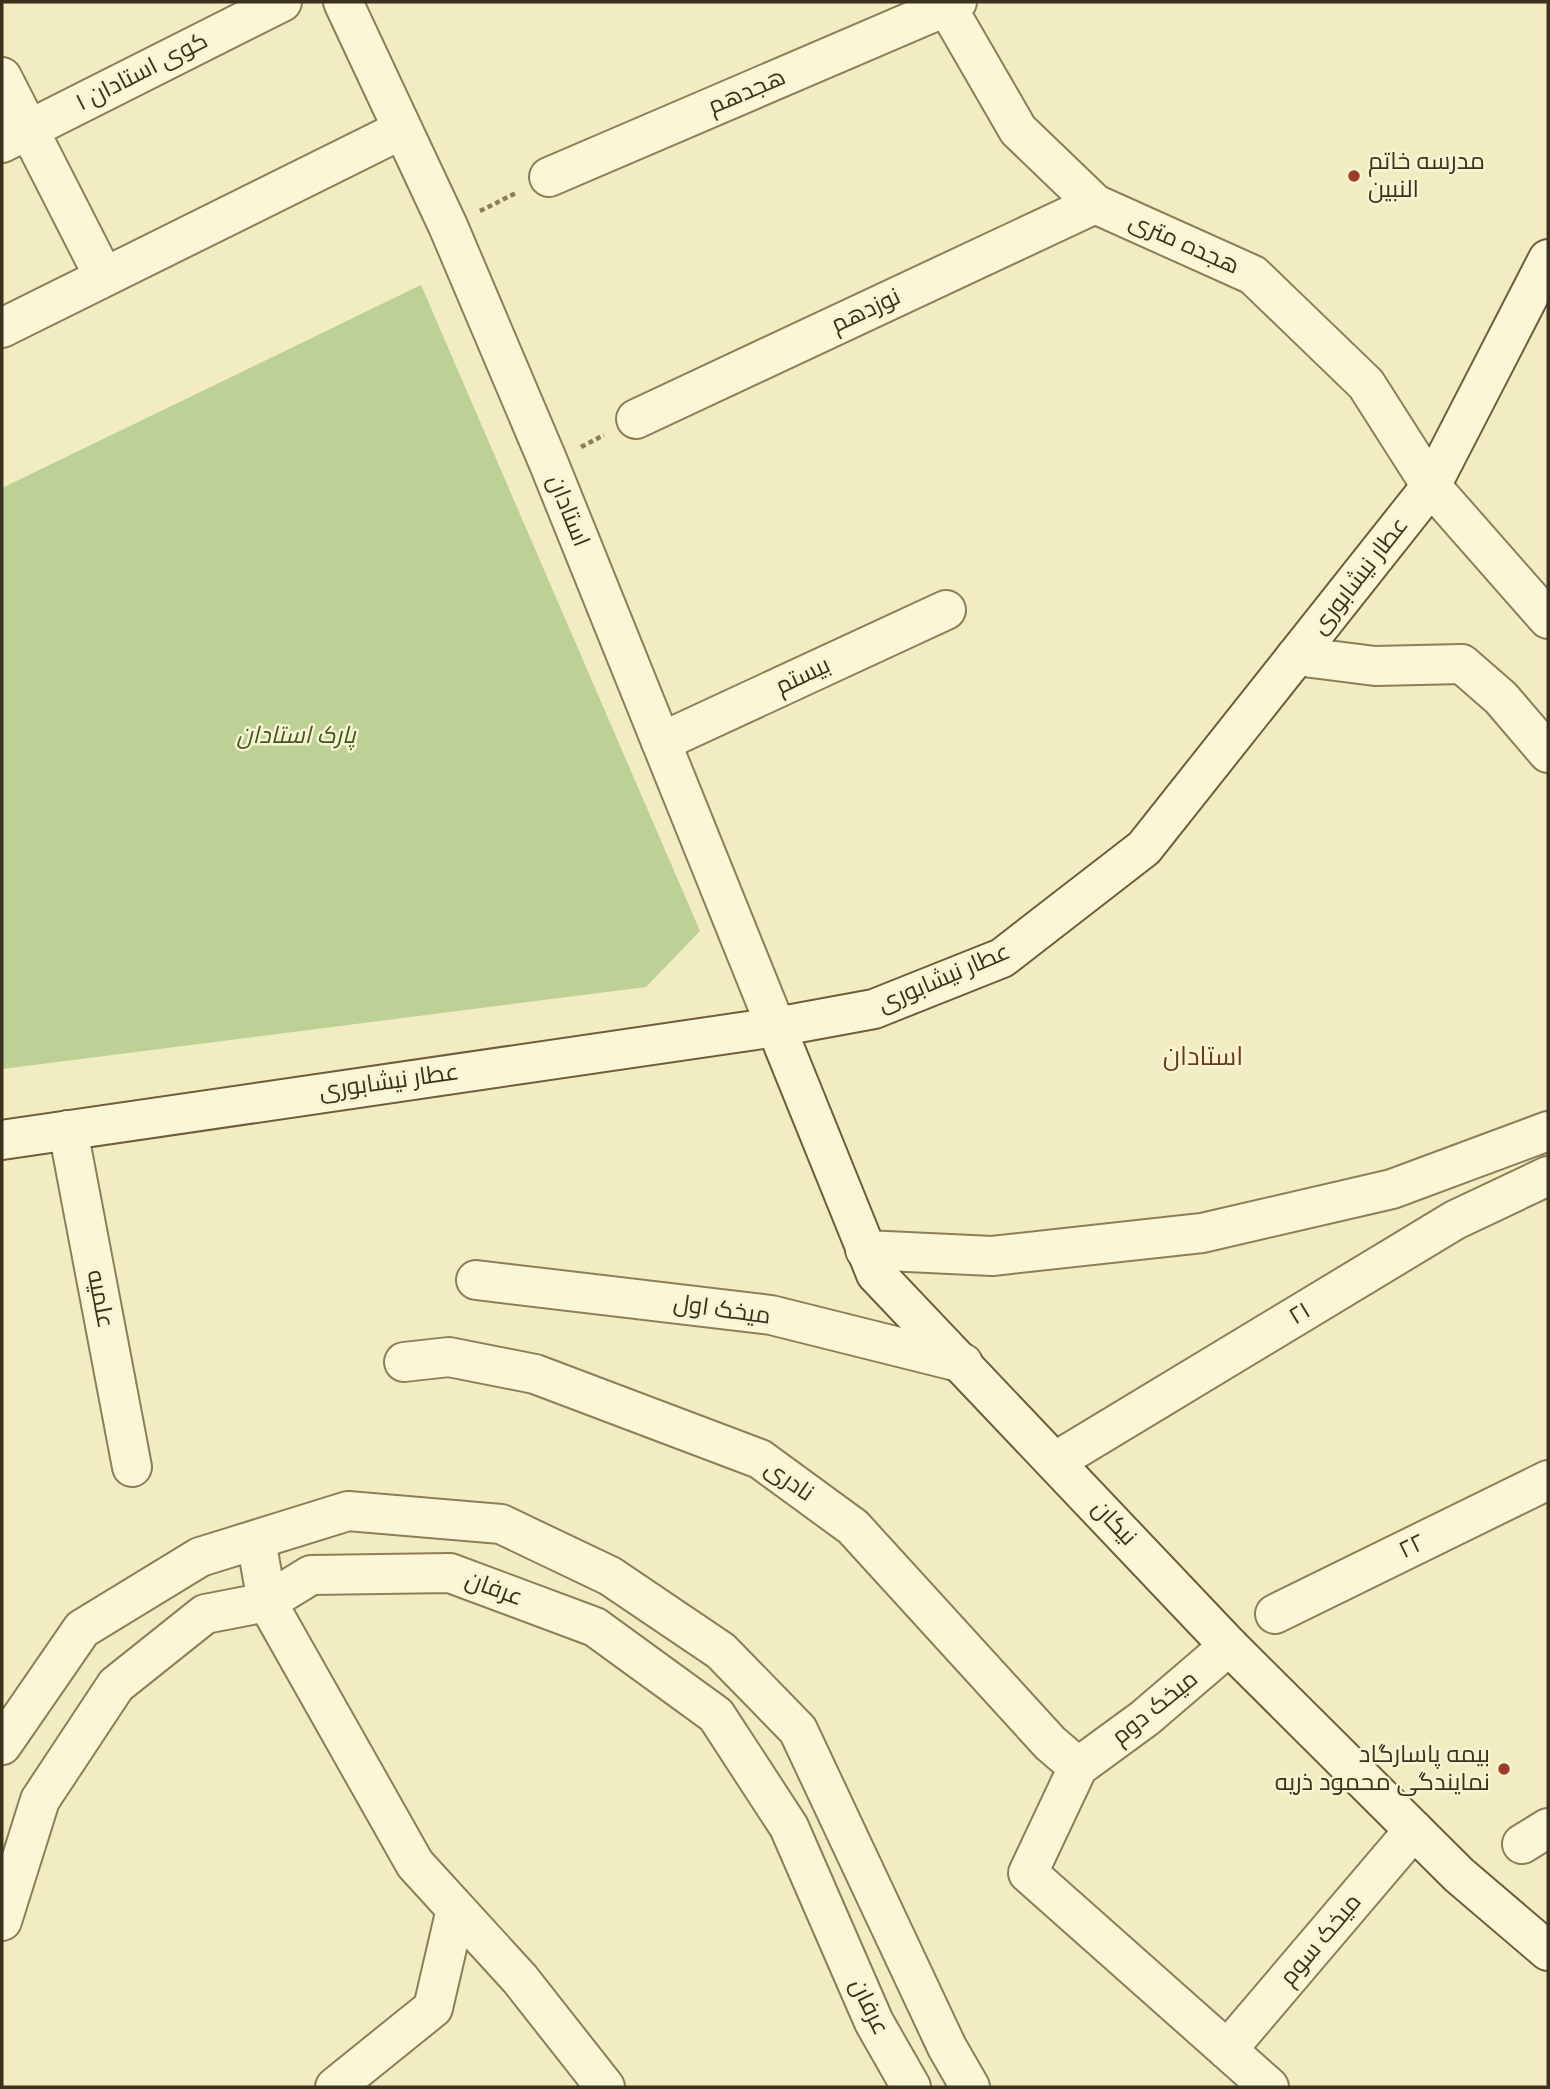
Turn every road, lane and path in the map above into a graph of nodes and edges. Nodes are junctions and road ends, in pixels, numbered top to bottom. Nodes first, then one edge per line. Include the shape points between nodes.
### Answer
1 (282, 2) edge
2 (343, 2) edge
3 (949, 3) edge
4 (2, 77) edge
5 (401, 130) junction
6 (15, 136) edge
7 (549, 177) joint
8 (1095, 204) junction
9 (448, 226) junction
10 (1548, 259) edge
11 (104, 277) junction
12 (2, 328) edge
13 (636, 419) joint
14 (549, 464) junction
15 (1431, 486) junction
16 (946, 610) dead end
17 (1548, 619) edge
18 (1296, 656) junction
19 (661, 742) junction
20 (1548, 753) edge
21 (776, 1027) junction
22 (68, 1130) junction
23 (1548, 1131) edge
24 (2, 1140) edge
25 (1548, 1175) edge
26 (865, 1250) junction
27 (476, 1280) dead end
28 (404, 1362) dead end
29 (963, 1363) junction
30 (1056, 1461) junction
31 (132, 1467) dead end
32 (1548, 1480) edge
33 (256, 1540) junction
34 (267, 1602) junction
35 (1275, 1614) dead end
36 (1229, 1646) junction
37 (2, 1745) edge
38 (1078, 1767) junction
39 (1414, 1830) junction
40 (456, 1909) junction
41 (2, 1921) edge
42 (1548, 1951) edge
43 (1227, 2050) junction
44 (335, 2087) edge
45 (605, 2087) edge
46 (911, 2087) edge
47 (970, 2087) edge
48 (1269, 2087) edge

1 - 6 street, کوی استادان ۱
2 - 5 street, استادان
3 - 7 street, هجدهم
3 - 8 street, هجده متری via 1018,130
4 - 6 street
5 - 9 street, استادان
5 - 11 street
6 - 11 street
7 - 9 path
8 - 13 street, نوزدهم
8 - 15 street, هجده متری via 1253,275 1366,384
9 - 14 street, استادان
10 - 15 street, عطار نیشابوری
11 - 12 street
13 - 14 path
14 - 19 street, استادان
15 - 17 street, هجده متری
15 - 18 street, عطار نیشابوری
16 - 19 street, بیستم
18 - 20 street via 1375,666 1462,664 1501,698
18 - 21 street, عطار نیشابوری via 1144,848 1002,958 873,1010
19 - 21 street, استادان
21 - 22 street, عطار نیشابوری
21 - 26 street, نیکان
22 - 24 street, عطار نیشابوری
22 - 31 street, علمیه
23 - 26 street via 1392,1189 1202,1233 992,1256
25 - 30 street, ۲۱ via 1455,1220
26 - 29 street, نیکان via 876,1274
27 - 29 street, میخک اول via 771,1315
28 - 38 street, نادری via 449,1357 535,1374 760,1459 853,1527
29 - 30 street, نیکان
30 - 36 street, نیکان
32 - 35 street, ۲۲
33 - 34 street
33 - 37 street via 200,1557 82,1629
33 - 47 street via 348,1511 501,1524 610,1576 721,1651 798,1730
34 - 40 street via 415,1864
34 - 41 street, عرفان via 205,1614 116,1685 40,1800
34 - 46 street, عرفان via 311,1575 450,1573 595,1627 716,1715 789,1827 873,2022
36 - 38 street, میخک دوم via 1146,1718
36 - 39 street, نیکان
38 - 43 street via 1028,1873
39 - 42 street, نیکان
39 - 43 street, میخک سوم
40 - 44 street via 433,2008
40 - 45 street via 520,1979
43 - 48 street

